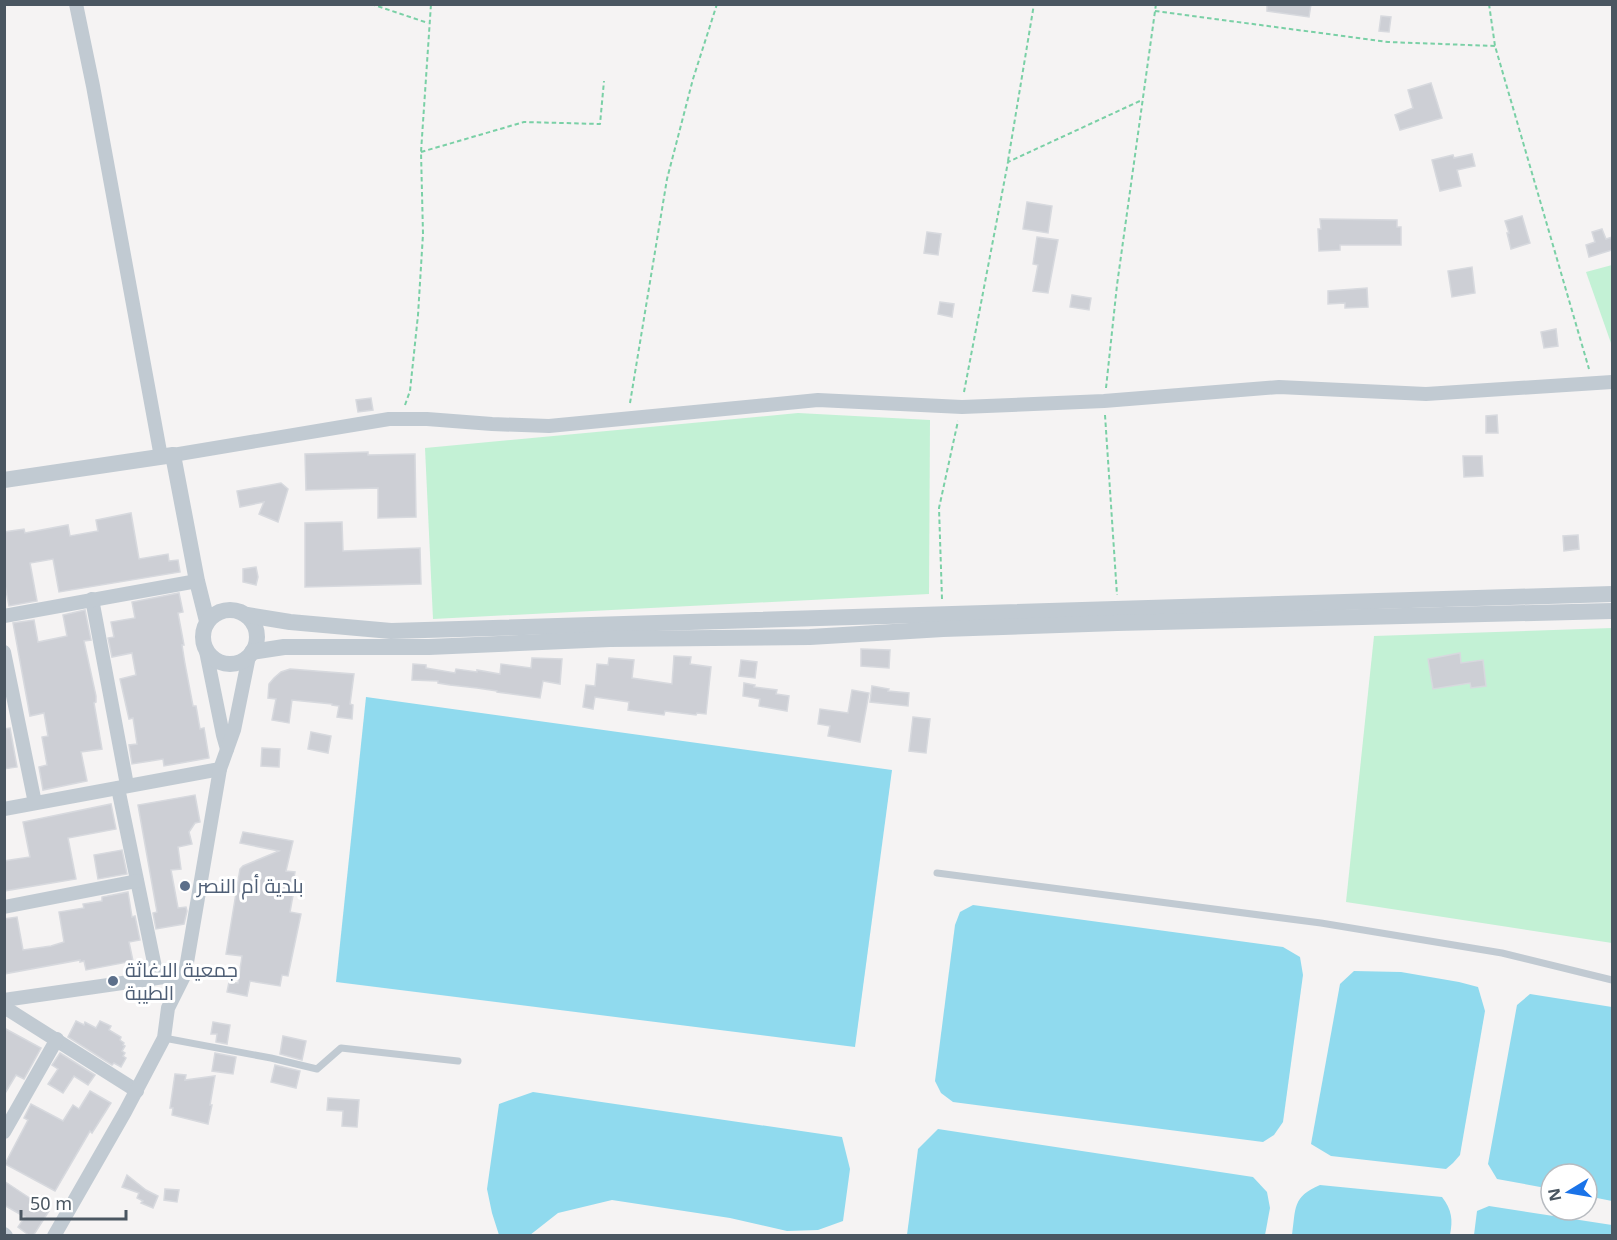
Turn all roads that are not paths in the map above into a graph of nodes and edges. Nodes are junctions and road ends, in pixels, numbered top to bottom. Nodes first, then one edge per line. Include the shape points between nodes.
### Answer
1 (76, 4) edge
2 (1612, 382) edge
3 (167, 456) junction
4 (4, 480) edge
5 (197, 581) junction
6 (1612, 594) edge
7 (92, 599) junction
8 (1612, 611) edge
9 (247, 615) junction
10 (4, 616) edge
11 (207, 621) junction
12 (206, 651) junction
13 (4, 652) edge
14 (251, 654) junction
15 (11, 710) edge
16 (227, 748) junction
17 (220, 769) junction
18 (122, 787) junction
19 (35, 803) junction
20 (4, 809) edge
21 (937, 873) dead end
22 (137, 881) junction
23 (4, 907) edge
24 (185, 974) junction
25 (157, 977) junction
26 (1612, 980) edge
27 (4, 1000) edge
28 (4, 1006) edge
29 (164, 1038) junction
30 (57, 1039) junction
31 (458, 1061) dead end
32 (137, 1091) junction
33 (6, 1124) edge
34 (54, 1236) edge

1 - 3 street
2 - 3 street via 1426,394 1279,387 962,407 818,400 549,426 389,419
3 - 4 street
3 - 5 street
5 - 7 street
5 - 11 street
6 - 9 street via 391,631
7 - 10 street
7 - 18 street
8 - 14 street via 1116,623 429,647 284,647
9 - 11 street via 230,609
9 - 14 street via 257,639
11 - 12 street via 202,635
12 - 14 street via 225,664 243,661
12 - 16 street
13 - 15 street
14 - 16 street
15 - 19 street
16 - 17 street
17 - 18 street
17 - 24 street
18 - 19 street
18 - 22 street
19 - 20 street
21 - 26 lane via 1343,927 1502,953
22 - 23 street
22 - 25 street
24 - 25 street
24 - 29 street via 168,1008
25 - 27 street
28 - 30 street
29 - 31 lane via 317,1069 341,1048
29 - 32 street
30 - 32 street
30 - 33 street
32 - 34 street

